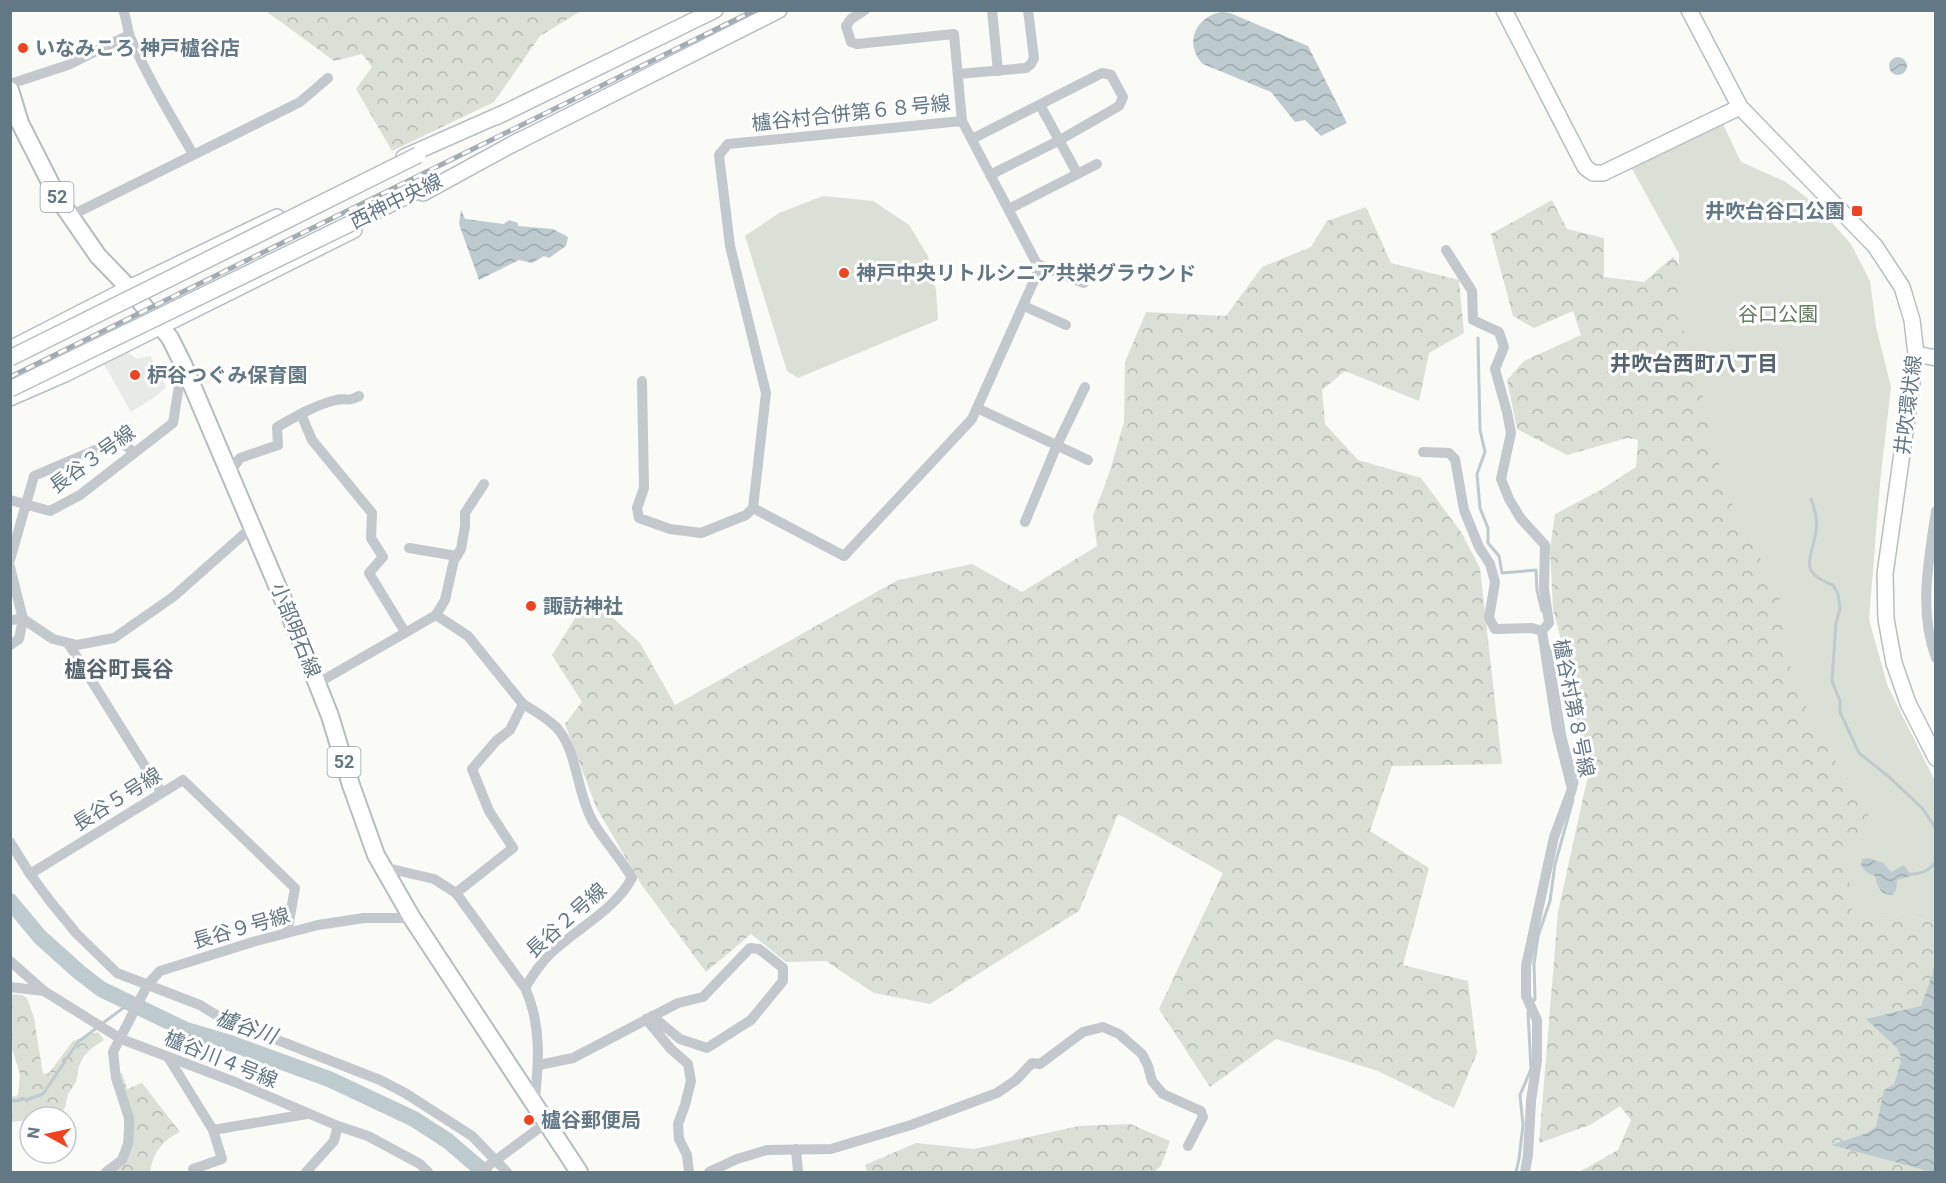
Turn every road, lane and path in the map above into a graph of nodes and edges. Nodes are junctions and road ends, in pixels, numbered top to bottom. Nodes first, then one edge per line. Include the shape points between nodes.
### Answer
1 (123, 10) edge
2 (715, 10) edge
3 (779, 10) edge
4 (865, 10) edge
5 (992, 10) edge
6 (1028, 10) edge
7 (1504, 10) edge
8 (1689, 10) edge
9 (129, 35) junction
10 (998, 71) junction
11 (958, 74) junction
12 (328, 78) dead end
13 (10, 84) edge
14 (10, 90) edge
15 (1040, 105) junction
16 (1740, 107) junction
17 (506, 112) junction
18 (962, 121) junction
19 (520, 140) junction
20 (972, 140) junction
21 (1058, 141) junction
22 (193, 154) junction
23 (1098, 164) dead end
24 (1077, 173) junction
25 (990, 175) junction
26 (1009, 209) junction
27 (69, 216) junction
28 (1446, 250) dead end
29 (1037, 264) junction
30 (1084, 283) dead end
31 (129, 288) junction
32 (1024, 306) junction
33 (1066, 325) dead end
34 (159, 327) junction
35 (10, 349) edge
36 (1916, 354) junction
37 (10, 358) edge
38 (1935, 358) edge
39 (183, 364) junction
40 (642, 381) dead end
41 (1085, 387) dead end
42 (10, 389) edge
43 (359, 396) dead end
44 (10, 398) edge
45 (977, 408) junction
46 (301, 414) junction
47 (1057, 446) junction
48 (134, 452) junction
49 (1423, 452) dead end
50 (1088, 460) dead end
51 (230, 472) junction
52 (484, 484) dead end
53 (10, 500) edge
54 (26, 504) junction
55 (753, 508) junction
56 (1935, 513) edge
57 (1024, 522) dead end
58 (252, 527) junction
59 (409, 548) dead end
60 (457, 556) junction
61 (10, 560) edge
62 (10, 567) edge
63 (1931, 598) edge
64 (436, 615) junction
65 (23, 619) junction
66 (10, 620) edge
67 (1544, 628) junction
68 (405, 632) junction
69 (68, 643) junction
70 (10, 645) edge
71 (1935, 658) edge
72 (318, 683) junction
73 (523, 704) junction
74 (1935, 758) edge
75 (161, 792) junction
76 (10, 842) edge
77 (383, 867) junction
78 (30, 874) junction
79 (456, 893) junction
80 (412, 918) junction
81 (287, 933) junction
82 (10, 961) edge
83 (148, 984) junction
84 (10, 987) edge
85 (525, 988) junction
86 (44, 991) junction
87 (649, 1018) junction
88 (121, 1039) junction
89 (168, 1057) junction
90 (539, 1065) junction
91 (534, 1105) junction
92 (309, 1114) junction
93 (546, 1123) junction
94 (338, 1126) junction
95 (213, 1130) junction
96 (1188, 1146) dead end
97 (796, 1149) junction
98 (495, 1160) junction
99 (106, 1173) edge
100 (194, 1173) edge
101 (306, 1173) edge
102 (428, 1173) edge
103 (480, 1173) edge
104 (507, 1173) edge
105 (579, 1173) edge
106 (689, 1173) edge
107 (709, 1173) edge
108 (798, 1173) edge
109 (1525, 1173) edge

1 - 9 street
2 - 17 street, 西神中央線
3 - 19 street, 西神中央線
4 - 11 street, 櫨谷村合併第６８号線 via 846,26 851,42 954,34
5 - 10 street
6 - 10 street via 1034,58 1026,68
7 - 16 street via 1585,167 1593,173 1603,173
8 - 16 street, 井吹環状線
9 - 13 street via 68,65
9 - 22 street
10 - 11 street
11 - 18 street, 櫨谷村合併第６８号線
12 - 22 street via 300,102
14 - 27 main road, 小部明石線 / 52 via 20,123
15 - 20 street
15 - 21 street
15 - 21 street via 1102,73 1111,75 1123,97 1119,106
16 - 36 street, 井吹環状線 via 1875,246 1902,286
17 - 31 street
17 - 37 street, 西神中央線, bridge
18 - 20 street
18 - 55 street, 櫨谷村合併第６８号線 via 728,144 719,155 730,246 766,393
19 - 34 street via 351,231
19 - 42 street, 西神中央線, bridge
20 - 25 street
21 - 24 street
21 - 25 street
22 - 27 street
23 - 24 street
24 - 26 street
25 - 26 street
26 - 29 street
27 - 31 main road, 小部明石線 / 52 via 98,256
28 - 67 street, 櫨谷村第８号線 via 1472,291 1473,320 1499,332 1504,347 1495,369 1511,433 1501,479 1521,519 1545,545 1544,589 1549,622
29 - 30 street
29 - 32 street
31 - 34 main road, 小部明石線 / 52
31 - 35 street
32 - 33 street
32 - 45 street
34 - 39 main road, 小部明石線 / 52 via 170,338
34 - 44 street
36 - 38 street
36 - 74 street, 井吹環状線 via 1885,574 1886,619 1894,663 1908,703
39 - 48 street, 長谷３号線 via 172,423
39 - 51 main road, 小部明石線 / 52
40 - 55 street via 644,488 637,508 639,518 670,529 701,532 746,515
41 - 47 street
43 - 46 street via 350,401 338,399
45 - 47 street
45 - 55 street via 972,419 844,556
46 - 51 street via 277,427 278,445 240,458
46 - 68 street via 312,440 372,513 371,538 383,557 369,573
47 - 50 street
47 - 57 street
48 - 54 street, 長谷３号線 via 80,495 50,511
48 - 54 street via 123,443 107,445 34,476
49 - 67 street via 1449,453 1455,459 1464,510 1495,582 1489,618 1495,629
51 - 58 main road, 小部明石線 / 52
52 - 60 street via 465,513
53 - 54 street
54 - 61 street
56 - 63 street via 1927,573
58 - 69 street via 174,597 114,638
58 - 72 main road, 小部明石線 / 52
59 - 60 street
60 - 64 street via 445,600
62 - 65 street
63 - 71 street via 1927,622
64 - 68 street
64 - 73 street via 468,636
65 - 66 street
65 - 69 street via 53,639
65 - 70 street via 19,639
67 - 109 street, 櫨谷村第８号線 via 1557,729 1572,789 1554,837 1526,966 1526,996 1537,1020 1537,1060
68 - 72 street
69 - 75 street
72 - 77 main road, 小部明石線 / 52
73 - 79 street via 510,730 472,769 489,811 513,848
73 - 85 street, 長谷２号線 via 559,730 592,822 632,878 625,891 550,953
75 - 78 street, 長谷５号線
75 - 81 street, 長谷５号線 via 183,780 295,888
76 - 78 street
77 - 79 street via 434,879
77 - 80 main road, 小部明石線 / 52
78 - 83 street via 76,933 117,974
79 - 85 street, 長谷２号線
80 - 81 street, 長谷９号線 via 364,918
80 - 91 main road, 小部明石線 / 52
81 - 83 street, 長谷９号線 via 160,971
82 - 86 street, 櫨谷川４号線
83 - 88 street, 長谷９号線
83 - 98 street via 221,1018 380,1080 472,1136
84 - 86 street
85 - 90 street via 536,1025
86 - 88 street, 櫨谷川４号線
87 - 87 street via 680,1039 707,1048 751,1020 783,981 783,968 759,949 750,948 703,996
87 - 90 street via 573,1058
87 - 106 street via 670,1049 688,1064 691,1081 678,1124
88 - 89 street, 櫨谷川４号線
88 - 99 street, 長谷９号線 via 113,1052 129,1118 128,1144 122,1160
89 - 92 street, 櫨谷川４号線
89 - 95 street
90 - 91 street
91 - 93 main road, 小部明石線 / 52
92 - 94 street, 櫨谷川４号線
92 - 95 street
93 - 98 street
93 - 105 main road, 小部明石線 / 52
94 - 101 street via 334,1141
94 - 102 street, 櫨谷川４号線 via 368,1136 420,1164
95 - 100 street via 222,1159 193,1169
96 - 97 street via 1203,1117 1201,1111 1163,1094 1152,1081 1142,1054 1119,1034 1103,1027 1083,1032 1040,1064 1032,1063 997,1093 831,1149
97 - 107 street via 767,1150
97 - 108 street
98 - 103 street
98 - 104 street

